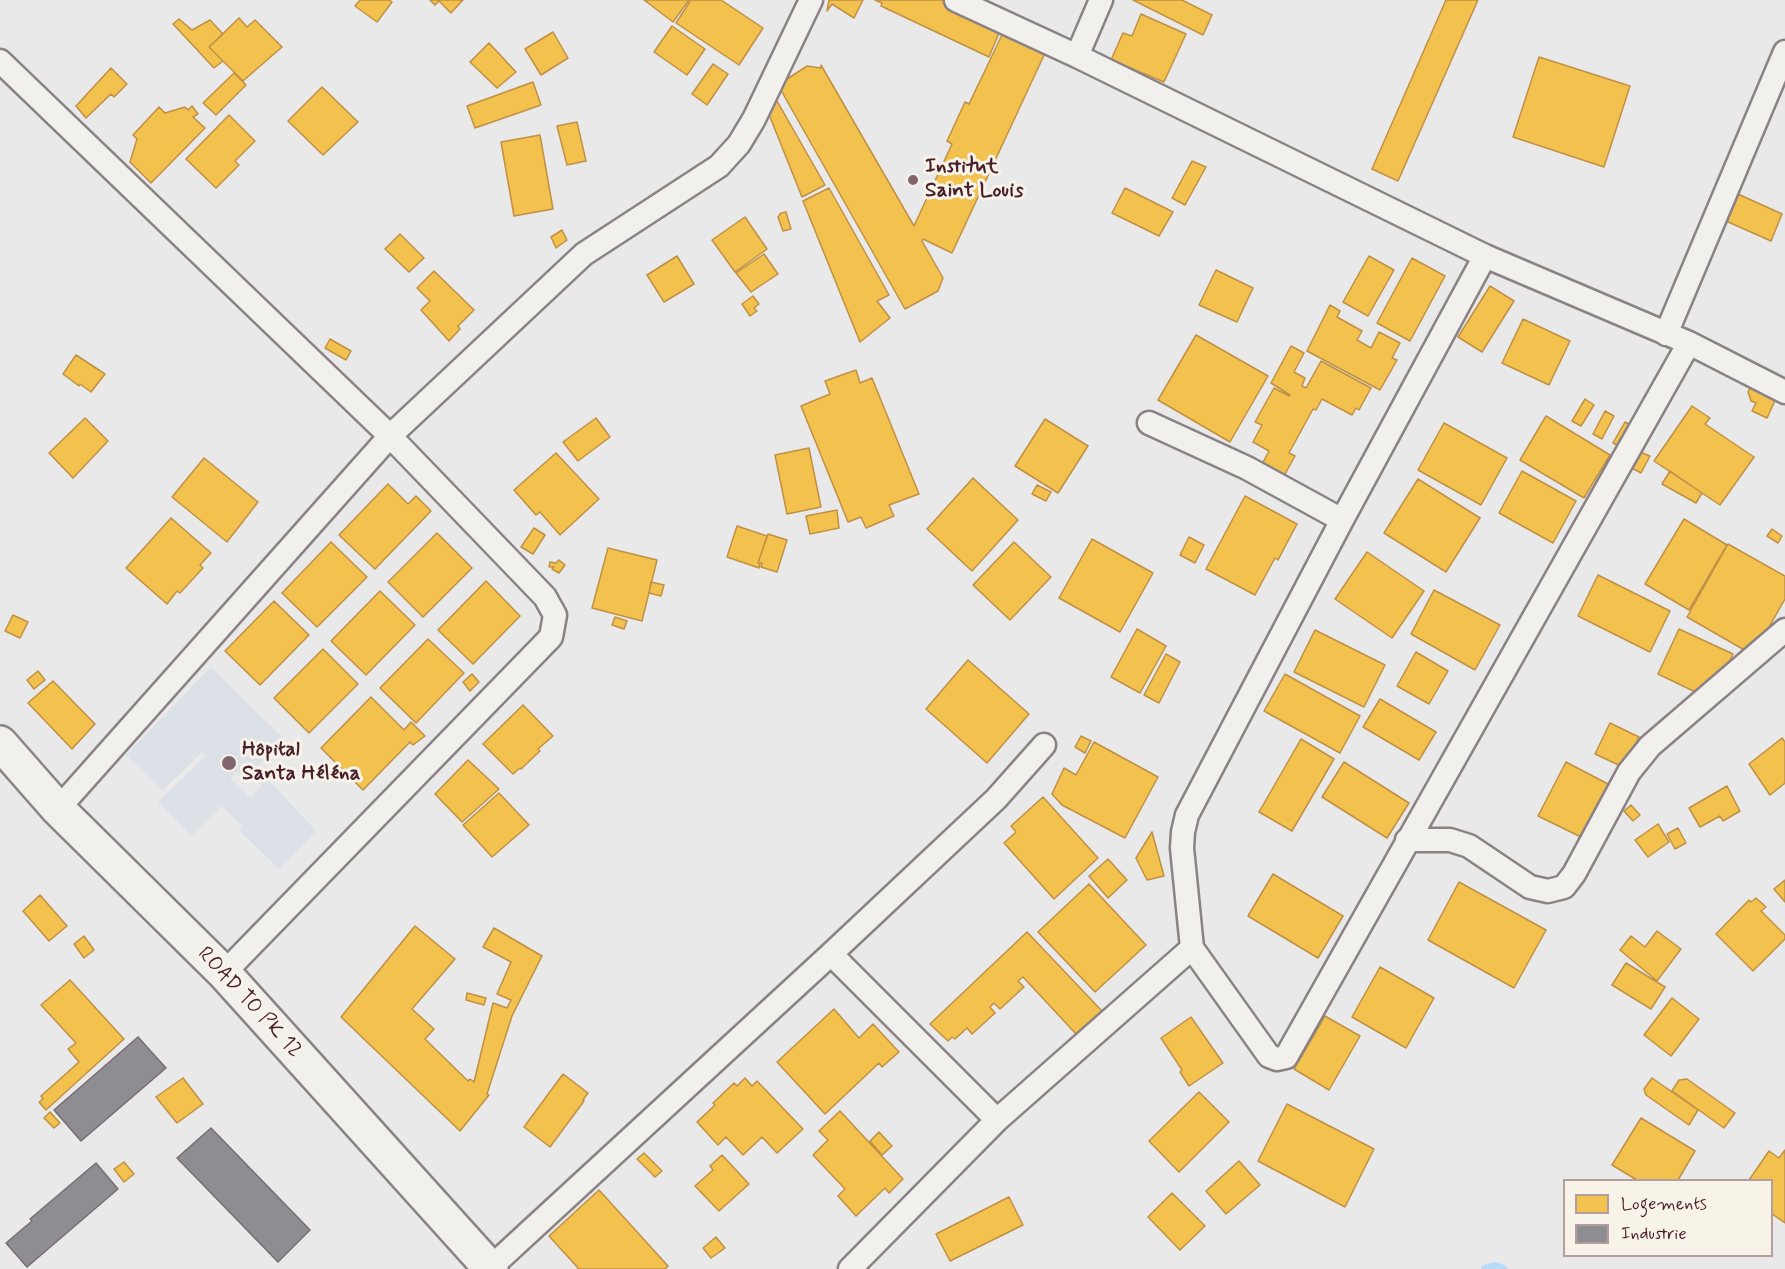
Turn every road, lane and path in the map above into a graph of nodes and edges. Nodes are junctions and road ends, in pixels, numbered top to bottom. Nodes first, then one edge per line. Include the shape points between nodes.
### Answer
1 (811, 0) edge
2 (956, 0) edge
3 (1101, 0) edge
4 (1785, 52) edge
5 (1077, 56) junction
6 (0, 61) edge
7 (1485, 256) junction
8 (1666, 334) junction
9 (1689, 343) junction
10 (1785, 392) edge
11 (1149, 423) dead end
12 (390, 436) junction
13 (1342, 520) junction
14 (1785, 630) edge
15 (0, 743) edge
16 (1044, 745) dead end
17 (58, 809) junction
18 (1407, 840) junction
19 (1192, 948) junction
20 (831, 954) junction
21 (224, 973) junction
22 (997, 1120) junction
23 (491, 1268) edge
24 (850, 1269) edge

1 - 12 street via 753,119 739,144 719,166 584,254
2 - 5 street
3 - 5 street
4 - 8 street
5 - 7 street
6 - 12 street
7 - 8 street
7 - 13 street
8 - 9 street
9 - 10 street
9 - 18 street
11 - 13 street via 1246,468
12 - 17 street
12 - 21 street via 545,597 555,615 551,637
13 - 19 street via 1187,815 1182,848
14 - 18 street via 1650,746 1629,772 1564,887 1548,891 1530,887 1469,846 1450,840
15 - 17 main road, ROAD TO PK 12
16 - 20 street via 996,799
17 - 21 main road, ROAD TO PK 12
18 - 19 street via 1286,1057 1269,1056
19 - 22 street
20 - 22 street
20 - 23 street
21 - 23 main road, ROAD TO PK 12
22 - 24 street

